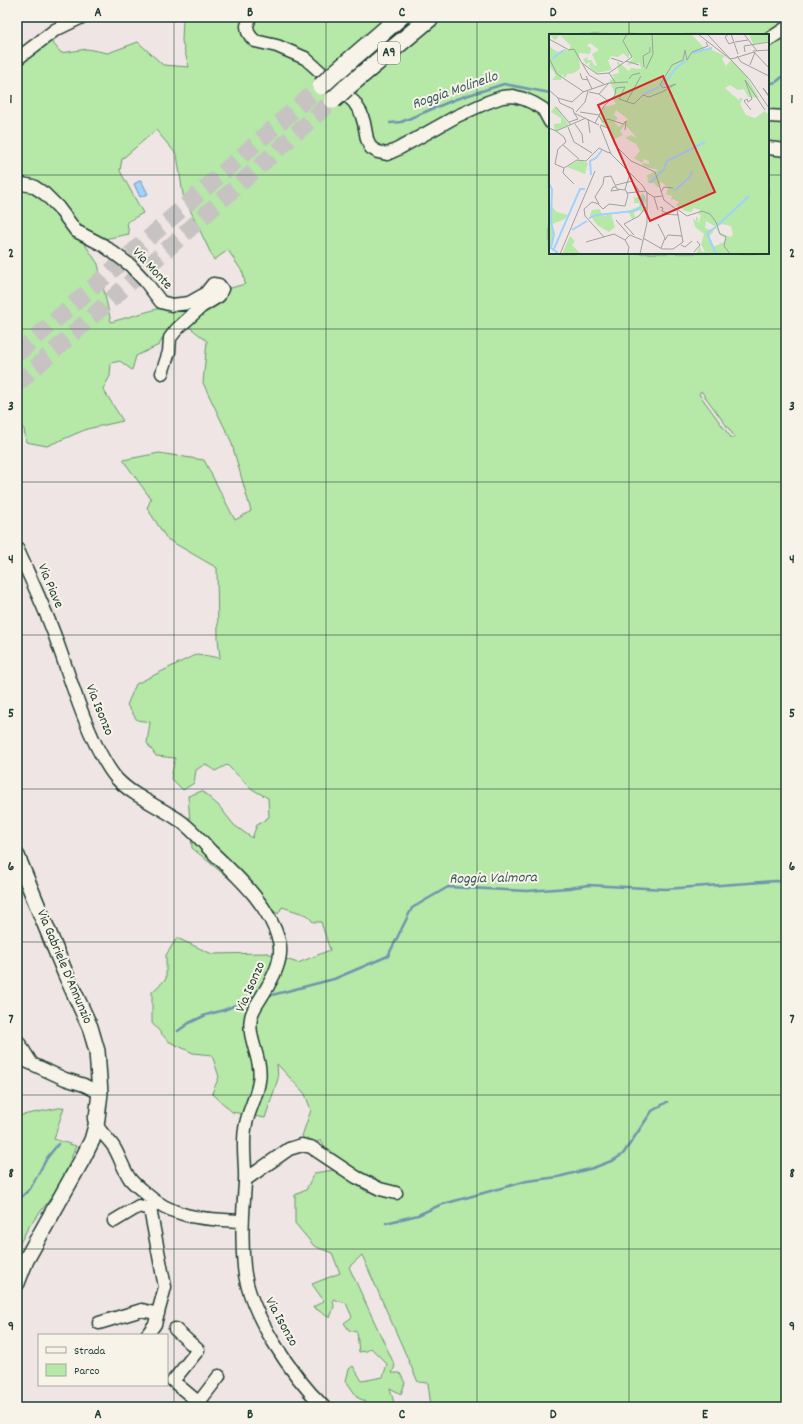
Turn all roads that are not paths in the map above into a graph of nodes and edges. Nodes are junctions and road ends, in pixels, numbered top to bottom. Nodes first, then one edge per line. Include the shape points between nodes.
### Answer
1 (82, 17) edge
2 (250, 17) edge
3 (400, 17) edge
4 (431, 17) edge
5 (786, 28) edge
6 (769, 39) edge
7 (17, 59) edge
8 (327, 80) tunnel mouth
9 (333, 100) tunnel mouth
10 (769, 116) edge
11 (786, 117) edge
12 (549, 120) edge
13 (769, 148) edge
14 (786, 150) edge
15 (17, 183) edge
16 (162, 373) dead end
17 (17, 548) edge
18 (56, 637) joint
19 (17, 856) edge
20 (17, 1040) edge
21 (17, 1057) edge
22 (32, 1064) junction
23 (99, 1089) junction
24 (95, 1109) junction
25 (101, 1135) junction
26 (77, 1169) junction
27 (245, 1180) junction
28 (396, 1193) dead end
29 (153, 1205) junction
30 (114, 1221) dead end
31 (242, 1221) junction
32 (21, 1260) edge
33 (17, 1283) edge
34 (158, 1314) junction
35 (99, 1323) dead end
36 (175, 1329) dead end
37 (148, 1334) edge
38 (219, 1376) dead end
39 (201, 1405) edge
40 (324, 1407) edge

1 - 7 street via 55,30
2 - 12 street via 248,32 255,41 277,46 305,58 354,102 361,113 371,148 378,152 387,154 458,116 502,97 524,99 542,110
3 - 8 highway, A9
4 - 9 highway, A9, bridge
5 - 6 street
10 - 11 street
13 - 14 street
15 - 16 street, Via Monte via 33,186 45,194 76,231 117,254 146,281 161,302 172,305 189,303 205,294 212,284 219,284 222,289 219,296 201,307 176,329 170,338 169,352
17 - 18 street, Via Piave
18 - 27 street, Via Isonzo via 85,723 117,779 128,789 180,820 245,884 263,907 275,929 280,950 279,958 251,1018 260,1071 256,1096 245,1128
19 - 23 main road, Via Gabriele D'Annunzio via 90,1027 97,1051
20 - 22 street
21 - 22 street
22 - 23 street via 65,1079
23 - 24 main road, Via Gabriele D'Annunzio
24 - 25 main road, Via Gabriele D'Annunzio
24 - 26 main road, Via Gabriele D'Annunzio
25 - 26 main road, Via Gabriele D'Annunzio
25 - 29 street via 131,1180
26 - 32 main road, Via Gabriele D'Annunzio
27 - 28 street via 289,1149 302,1145 311,1147 356,1177 380,1189
27 - 31 street, Via Isonzo
29 - 30 street via 139,1206
29 - 31 street via 198,1218
29 - 34 street via 165,1287
31 - 40 street, Via Isonzo via 244,1269 254,1307 307,1391
32 - 33 main road, Via Gabriele D'Annunzio
34 - 35 street via 142,1310
34 - 37 street
36 - 39 street via 198,1350 173,1381
38 - 39 street

